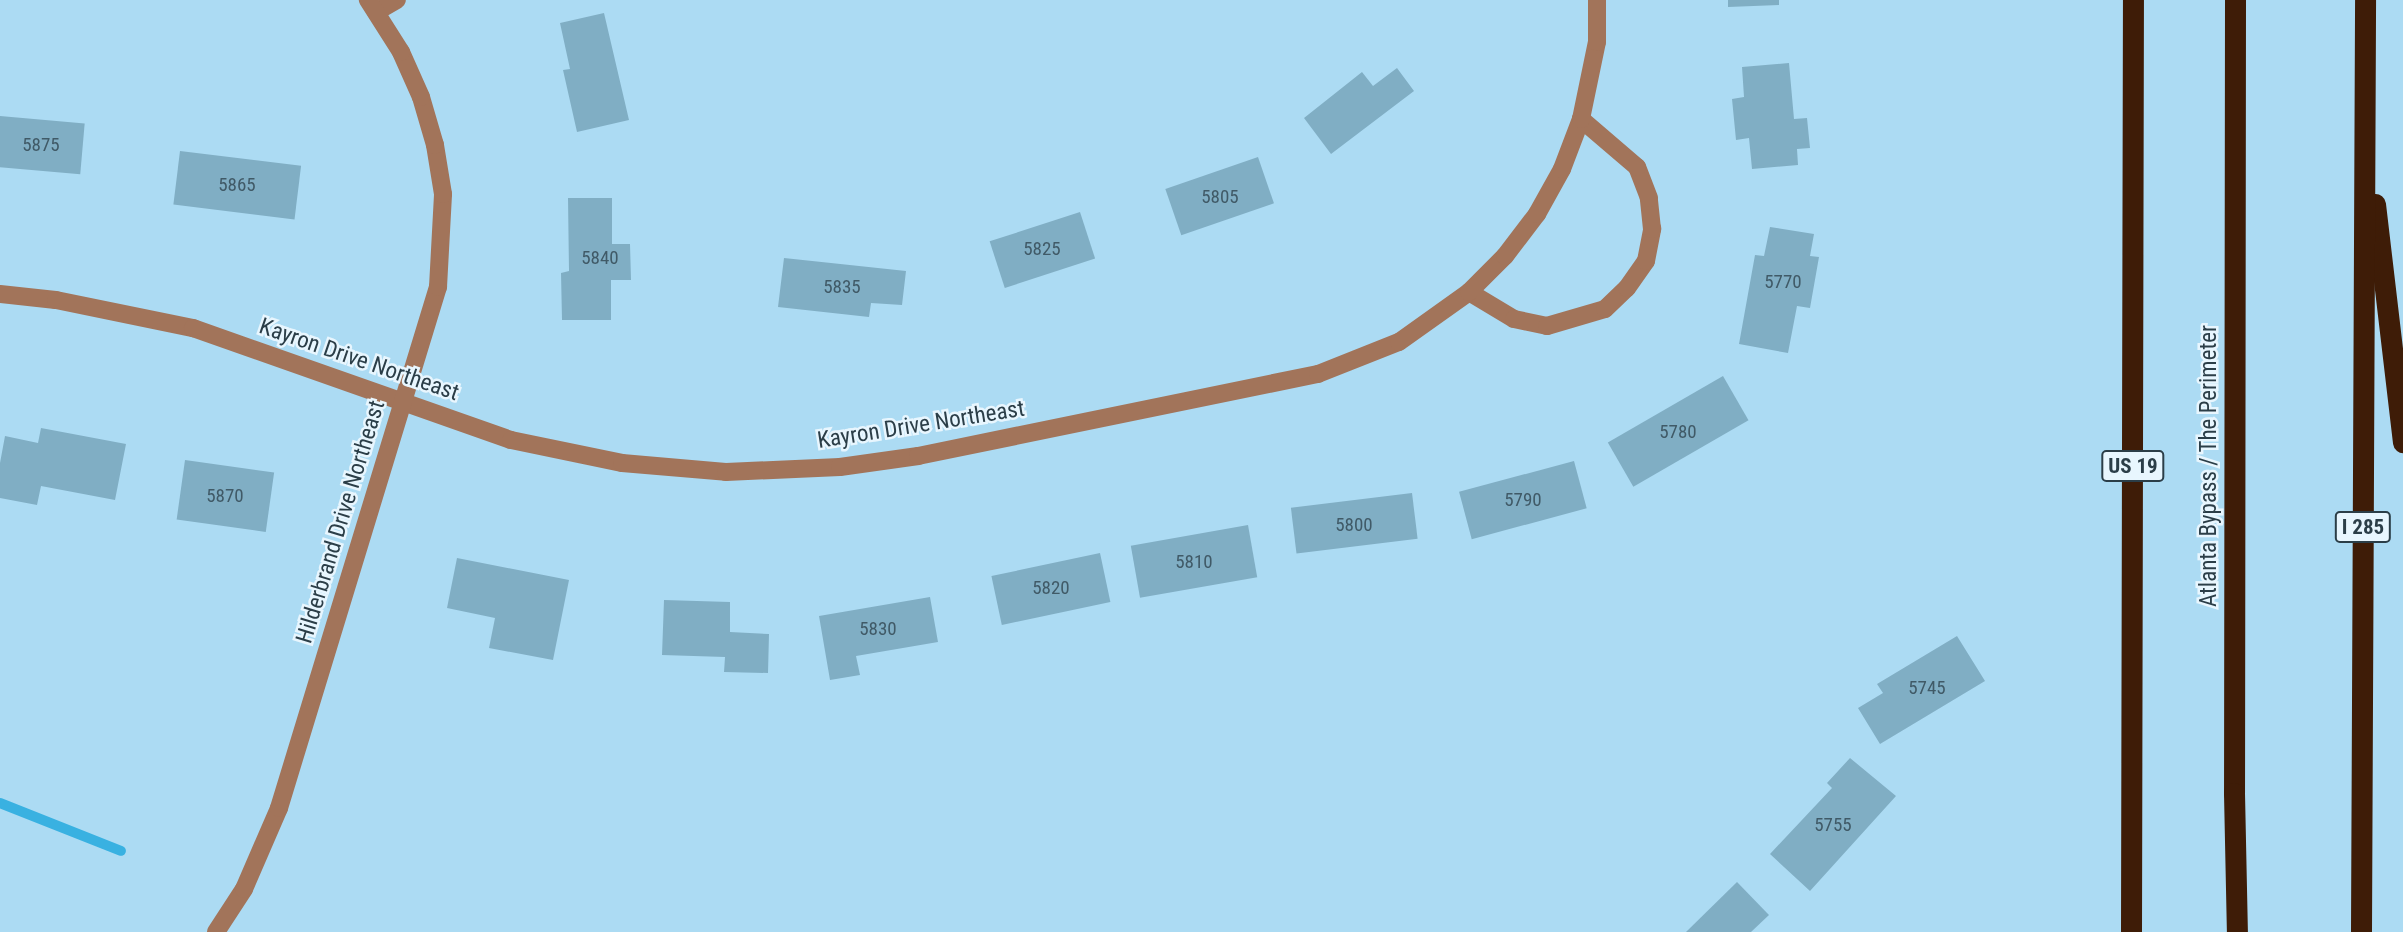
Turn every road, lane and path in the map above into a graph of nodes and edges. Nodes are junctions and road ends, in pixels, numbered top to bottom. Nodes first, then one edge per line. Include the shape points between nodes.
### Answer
1 (397, 0) edge
2 (1597, 0) edge
3 (2133, 0) edge
4 (2235, 0) edge
5 (2365, 0) edge
6 (372, 6) edge
7 (1581, 119) junction
8 (2364, 122) junction
9 (1469, 292) junction
10 (0, 294) edge
11 (404, 402) junction
12 (2403, 442) edge
13 (216, 932) edge
14 (2131, 932) edge
15 (2237, 932) edge
16 (2361, 932) edge

1 - 6 street
2 - 7 street, Kayron Drive Northeast via 1597,42
3 - 14 highway, US 19
4 - 15 highway, Atlanta Bypass / The Perimeter
5 - 8 highway, I 285
6 - 11 street, Hilderbrand Drive Northeast via 401,52 421,97 443,194 438,287
7 - 9 street, Kayron Drive Northeast via 1562,169 1537,214
7 - 9 street via 1637,167 1651,218 1646,261 1628,288 1605,309 1547,327 1514,319
8 - 12 highway
8 - 16 highway, I 285
9 - 11 street, Kayron Drive Northeast via 1399,342 1318,374 918,456 840,467 726,472 622,463 511,440
10 - 11 street, Kayron Drive Northeast via 57,300 193,328
11 - 13 street, Hilderbrand Drive Northeast via 279,808 244,889

